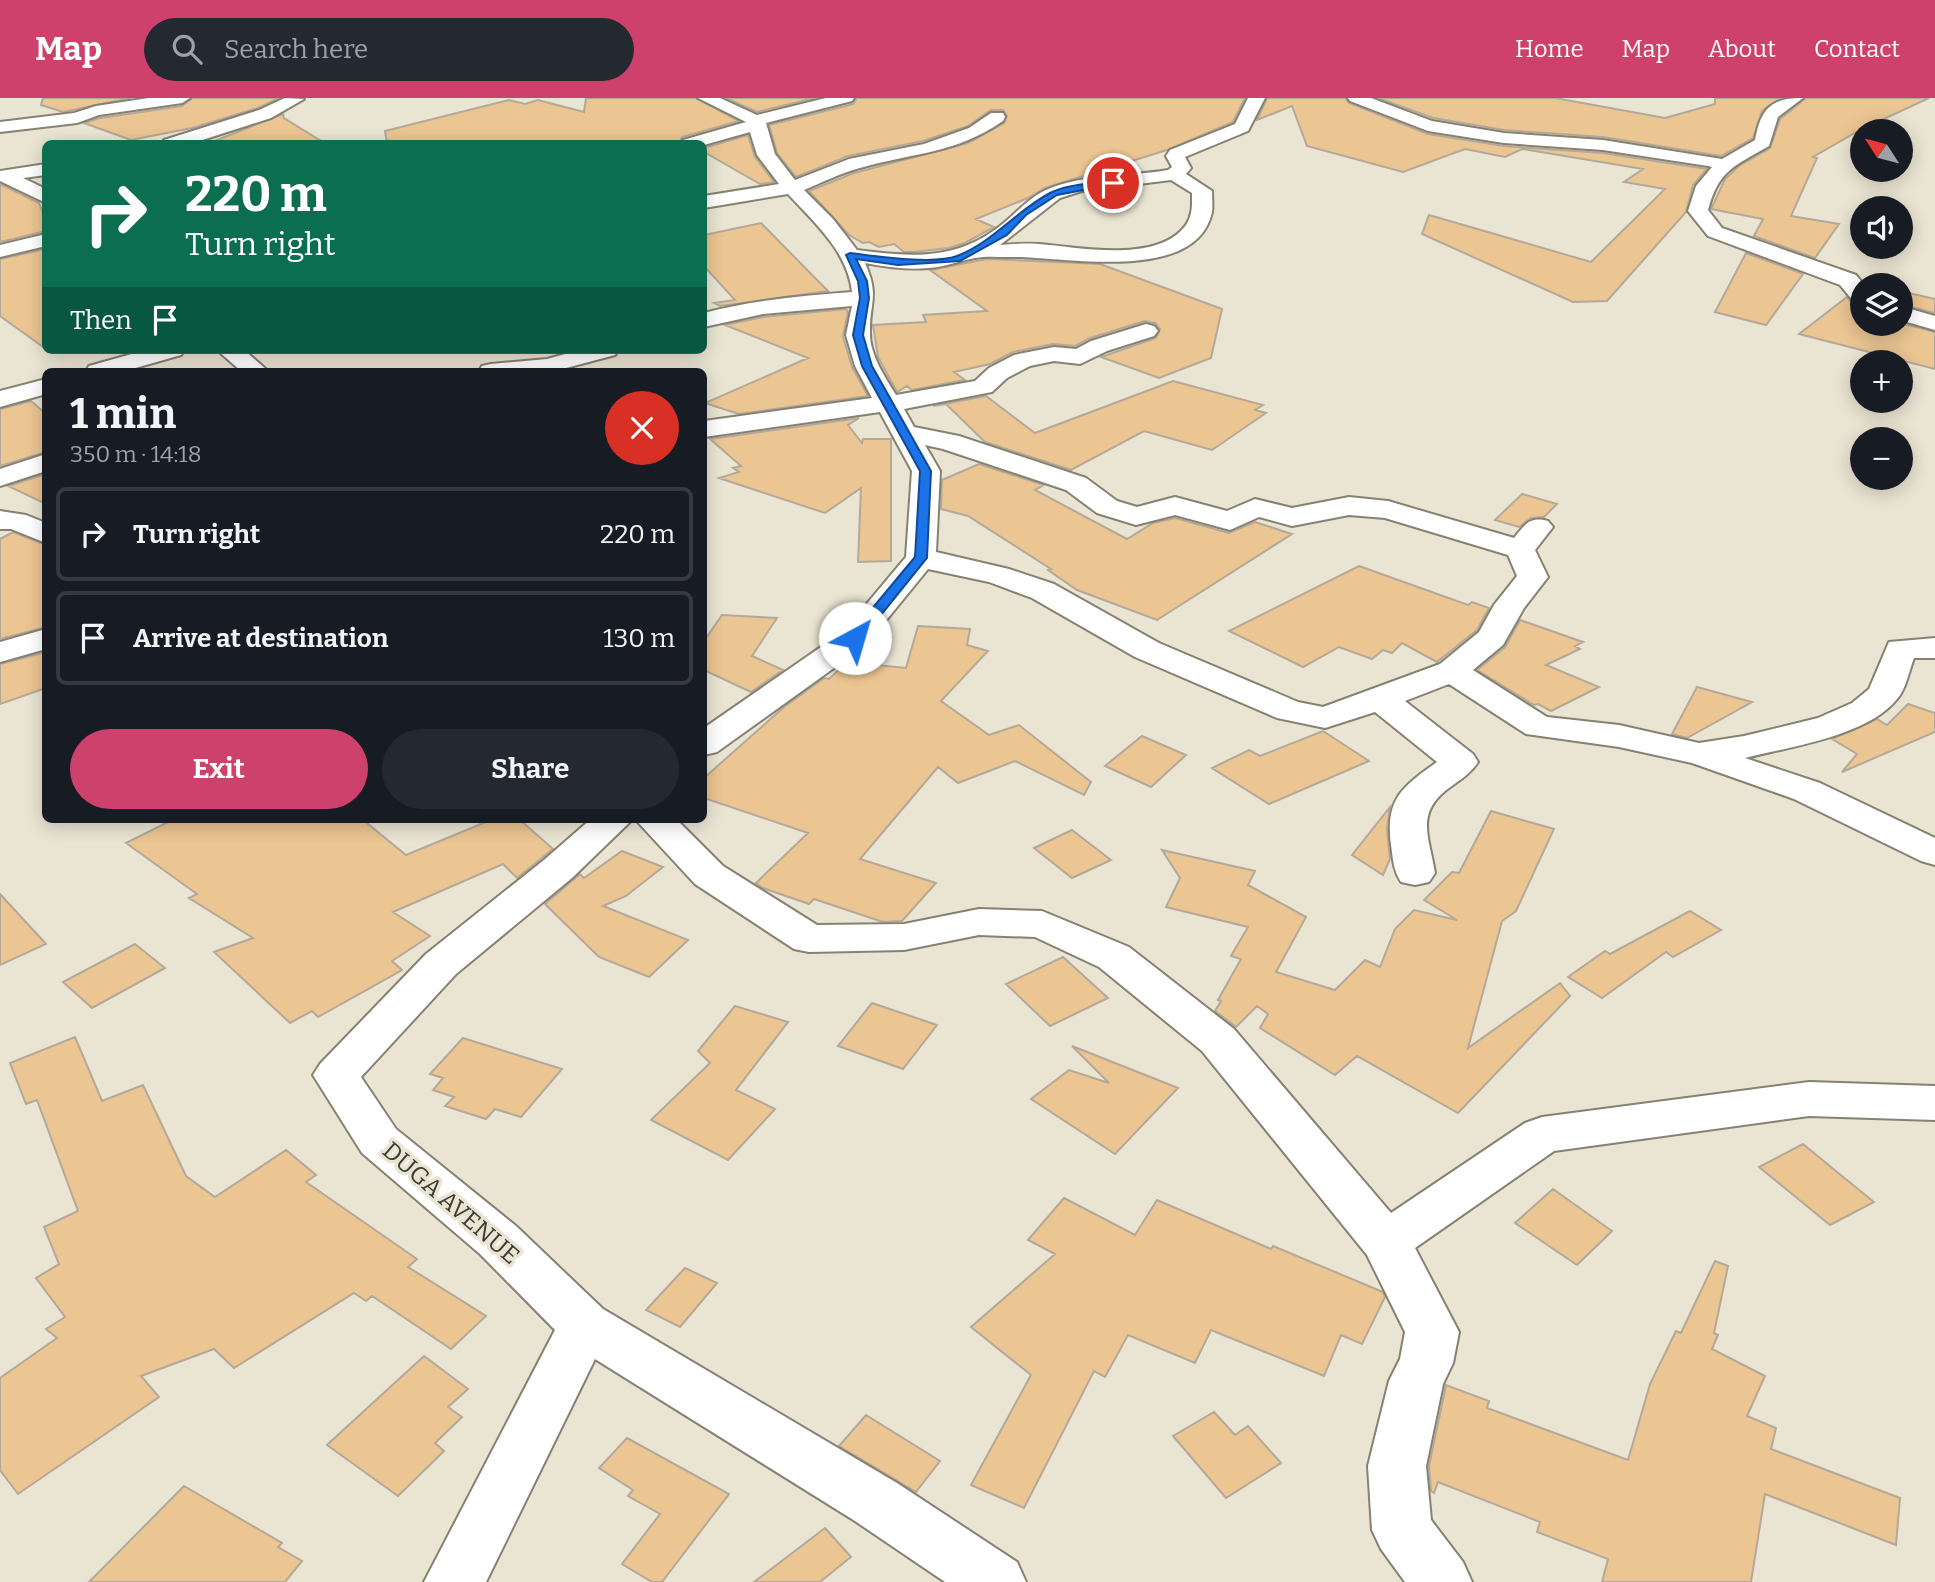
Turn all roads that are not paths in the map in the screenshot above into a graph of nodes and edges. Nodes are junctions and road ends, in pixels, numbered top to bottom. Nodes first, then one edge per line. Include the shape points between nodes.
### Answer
1 (181, 98) edge
2 (293, 98) edge
3 (706, 98) edge
4 (846, 98) edge
5 (1257, 98) edge
6 (1356, 98) edge
7 (1795, 98) edge
8 (128, 106) junction
9 (20, 108) dead end
10 (998, 117) dead end
11 (756, 122) junction
12 (0, 127) edge
13 (189, 138) junction
14 (183, 140) edge
15 (701, 140) edge
16 (1723, 166) junction
17 (42, 170) edge
18 (1174, 174) junction
19 (792, 188) junction
20 (42, 195) edge
21 (707, 202) edge
22 (42, 241) edge
23 (24, 246) junction
24 (0, 251) edge
25 (970, 252) junction
26 (42, 255) edge
27 (850, 255) junction
28 (1850, 283) edge
29 (864, 298) junction
30 (1913, 317) edge
31 (707, 319) edge
32 (1935, 323) edge
33 (1146, 331) dead end
34 (159, 354) edge
35 (234, 354) edge
36 (595, 354) edge
37 (109, 368) edge
38 (252, 368) edge
39 (555, 368) edge
40 (42, 387) edge
41 (0, 399) edge
42 (887, 404) junction
43 (707, 429) edge
44 (904, 433) junction
45 (42, 463) edge
46 (0, 478) edge
47 (0, 520) edge
48 (42, 532) edge
49 (921, 558) junction
50 (42, 640) edge
51 (1935, 648) edge
52 (0, 652) edge
53 (1452, 671) junction
54 (1380, 699) junction
55 (707, 742) edge
56 (1699, 754) junction
57 (610, 823) edge
58 (658, 823) edge
59 (1935, 853) edge
60 (1415, 873) dead end
61 (1935, 1103) edge
62 (1387, 1242) junction
63 (584, 1325) junction
64 (454, 1582) edge
65 (996, 1582) edge
66 (1442, 1582) edge

1 - 8 street
2 - 13 street via 265,114
3 - 11 street
4 - 11 street
5 - 18 street via 1242,127 1176,154 1182,168
6 - 16 street via 1428,126 1683,155
7 - 16 street via 1766,119 1763,142
8 - 12 street
8 - 13 street via 152,123
9 - 12 street via 18,116
10 - 19 street via 928,149 855,163
11 - 15 street
11 - 19 street via 766,155
13 - 14 street
16 - 28 street via 1705,186 1698,211 1715,232
17 - 20 street via 4,176
18 - 25 street via 1055,194
18 - 25 street via 1202,191 1204,203 1188,235 1169,249 1084,256 1039,250
19 - 21 street
19 - 27 street via 827,223
22 - 23 street
23 - 24 street
23 - 26 street
25 - 27 street via 957,259 922,263
27 - 29 street
29 - 31 street via 781,303
29 - 42 street via 858,335 867,366
30 - 32 street
33 - 42 street via 1080,356 1054,354 1023,360 982,387
34 - 37 street
35 - 38 street
36 - 39 street
40 - 41 street
42 - 43 street
42 - 44 street
44 - 49 street via 926,471
44 - 53 street via 950,442 1076,484 1107,507 1136,516 1175,506 1230,521 1255,508 1292,517 1349,506 1529,538 1533,578 1510,605 1492,638
45 - 46 street
47 - 48 street
49 - 54 street via 998,575 1043,591 1147,650 1289,711 1325,718
49 - 55 street via 855,638
50 - 52 street
51 - 56 street via 1901,649 1884,694 1864,710 1830,725
53 - 54 street
53 - 56 street via 1538,727 1619,736
54 - 60 street via 1460,762 1416,795 1407,821
56 - 59 street via 1807,791
57 - 63 street, DUGA AVENUE via 442,964 336,1075 379,1141 498,1240
58 - 62 street via 709,875 809,939 904,937 979,922 1042,924 1114,957 1217,1040
61 - 62 street via 1809,1099 1542,1135
62 - 66 street via 1432,1332 1397,1465 1402,1530
63 - 64 street
63 - 65 street via 876,1502

